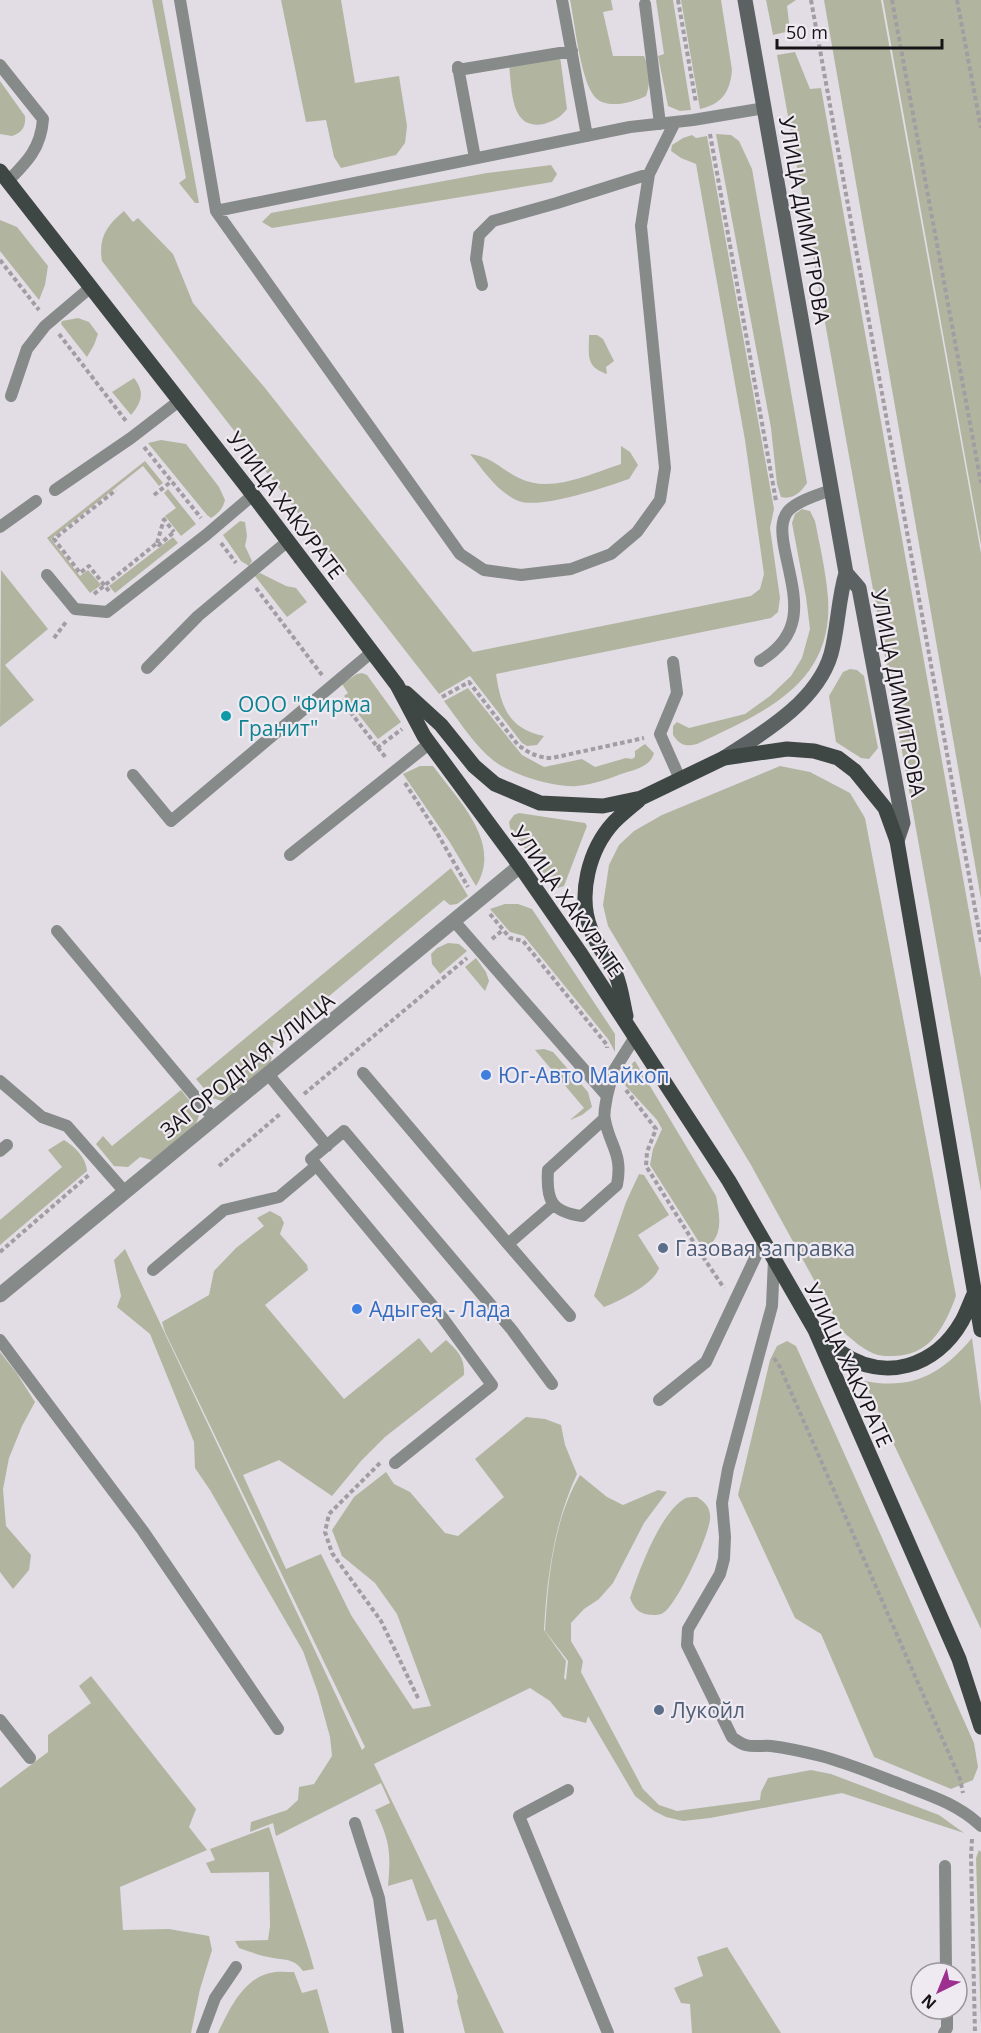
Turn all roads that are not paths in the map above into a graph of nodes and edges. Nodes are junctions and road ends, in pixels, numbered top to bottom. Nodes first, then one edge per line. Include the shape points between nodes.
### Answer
1 (180, 0) edge
2 (562, 0) edge
3 (745, 0) edge
4 (645, 4) dead end
5 (572, 51) junction
6 (0, 65) edge
7 (765, 108) junction
8 (675, 122) junction
9 (660, 124) junction
10 (587, 136) junction
11 (475, 158) junction
12 (649, 174) junction
13 (3, 177) edge
14 (216, 211) junction
15 (482, 285) dead end
16 (91, 287) junction
17 (11, 396) dead end
18 (179, 401) junction
19 (55, 490) dead end
20 (831, 490) junction
21 (252, 495) junction
22 (36, 501) dead end
23 (0, 527) edge
24 (288, 541) junction
25 (846, 573) junction
26 (47, 575) dead end
27 (372, 652) junction
28 (760, 661) dead end
29 (673, 662) dead end
30 (147, 668) dead end
31 (397, 685) junction
32 (430, 743) junction
33 (724, 758) junction
34 (133, 775) dead end
35 (680, 779) junction
36 (641, 798) junction
37 (897, 841) junction
38 (290, 855) dead end
39 (520, 866) junction
40 (454, 921) junction
41 (57, 931) dead end
42 (632, 1032) junction
43 (363, 1073) dead end
44 (268, 1074) junction
45 (0, 1081) edge
46 (606, 1096) junction
47 (214, 1119) junction
48 (604, 1119) junction
49 (327, 1146) junction
50 (316, 1166) junction
51 (125, 1192) junction
52 (553, 1205) junction
53 (763, 1240) junction
54 (508, 1244) junction
55 (774, 1260) junction
56 (153, 1270) dead end
57 (975, 1292) junction
58 (0, 1295) edge
59 (570, 1316) dead end
60 (815, 1330) junction
61 (981, 1330) edge
62 (0, 1340) edge
63 (552, 1384) dead end
64 (659, 1400) dead end
65 (395, 1463) road end
66 (0, 1720) edge
67 (981, 1727) edge
68 (278, 1729) dead end
69 (30, 1758) dead end
70 (568, 1790) dead end
71 (355, 1823) dead end
72 (981, 1826) edge
73 (945, 1866) dead end
74 (946, 1961) edge
75 (236, 1967) dead end
76 (202, 2033) edge
77 (398, 2033) edge
78 (608, 2033) edge

1 - 14 lane
2 - 5 lane
3 - 7 main road, УЛИЦА ДИМИТРОВА
4 - 9 lane
5 - 10 lane
5 - 11 lane via 458,68
6 - 13 lane via 43,119 42,135 34,152
7 - 8 lane
7 - 20 main road, УЛИЦА ДИМИТРОВА
8 - 9 lane
8 - 12 lane
9 - 10 lane
10 - 11 lane
11 - 14 lane
12 - 14 lane via 642,226 664,468 660,500 637,532 611,554 571,569 521,575 484,570 460,554
12 - 15 lane via 492,221 479,235 476,259
13 - 16 main road, УЛИЦА ХАКУРАТЕ
16 - 17 lane via 45,326 27,349
16 - 18 main road, УЛИЦА ХАКУРАТЕ
18 - 19 lane
18 - 21 main road, УЛИЦА ХАКУРАТЕ
20 - 25 main road, УЛИЦА ДИМИТРОВА
20 - 28 lane via 789,510 783,520 795,619 784,640
21 - 24 main road, УЛИЦА ХАКУРАТЕ
21 - 26 lane via 107,612 75,609
22 - 23 lane
24 - 27 main road, УЛИЦА ХАКУРАТЕ
24 - 30 lane via 198,616
25 - 33 main road via 830,657 819,680 791,709
25 - 37 main road, УЛИЦА ДИМИТРОВА via 860,588 880,693 903,823
27 - 31 main road, УЛИЦА ХАКУРАТЕ
27 - 34 lane via 171,821
29 - 35 lane via 677,693 660,734
31 - 32 main road, УЛИЦА ХАКУРАТЕ
31 - 36 main road via 441,725 474,766 495,784 540,803 603,806
32 - 38 lane
32 - 39 main road, УЛИЦА ХАКУРАТЕ
33 - 35 main road
33 - 37 main road via 787,749 838,758 855,771 885,808
35 - 36 main road
36 - 42 main road via 614,822 597,846 588,869 585,901 591,933 617,977
37 - 57 main road, УЛИЦА ДИМИТРОВА
39 - 40 street, ЗАГОРОДНАЯ УЛИЦА
39 - 42 main road, УЛИЦА ХАКУРАТЕ
40 - 44 street, ЗАГОРОДНАЯ УЛИЦА
40 - 46 lane
41 - 47 lane
42 - 46 lane
42 - 53 main road, УЛИЦА ХАКУРАТЕ
43 - 54 lane
44 - 47 street, ЗАГОРОДНАЯ УЛИЦА
44 - 49 lane
45 - 51 lane via 42,1117 67,1126
46 - 48 lane
47 - 51 street, ЗАГОРОДНАЯ УЛИЦА
48 - 52 lane via 548,1170 547,1188
48 - 52 lane via 617,1152 617,1185 582,1216 566,1214
49 - 50 lane via 310,1159
49 - 63 lane via 345,1131 512,1330
50 - 56 lane via 279,1197 224,1210
50 - 65 lane via 442,1317 492,1385
51 - 58 street, ЗАГОРОДНАЯ УЛИЦА
52 - 54 lane
53 - 55 main road, УЛИЦА ХАКУРАТЕ
53 - 64 lane via 706,1362
54 - 59 lane
55 - 60 main road, УЛИЦА ХАКУРАТЕ
55 - 72 lane via 772,1306 722,1503 724,1559 720,1574 688,1629 687,1646 732,1737 741,1744 821,1756 952,1804
57 - 60 main road via 946,1342 930,1357 912,1366 887,1369 864,1364 840,1353
57 - 61 main road, УЛИЦА ДИМИТРОВА
60 - 67 main road, УЛИЦА ХАКУРАТЕ via 959,1659
62 - 68 lane via 143,1530
66 - 69 lane
70 - 78 lane via 519,1816
71 - 77 lane via 379,1898
73 - 74 lane
75 - 76 lane via 215,1998

